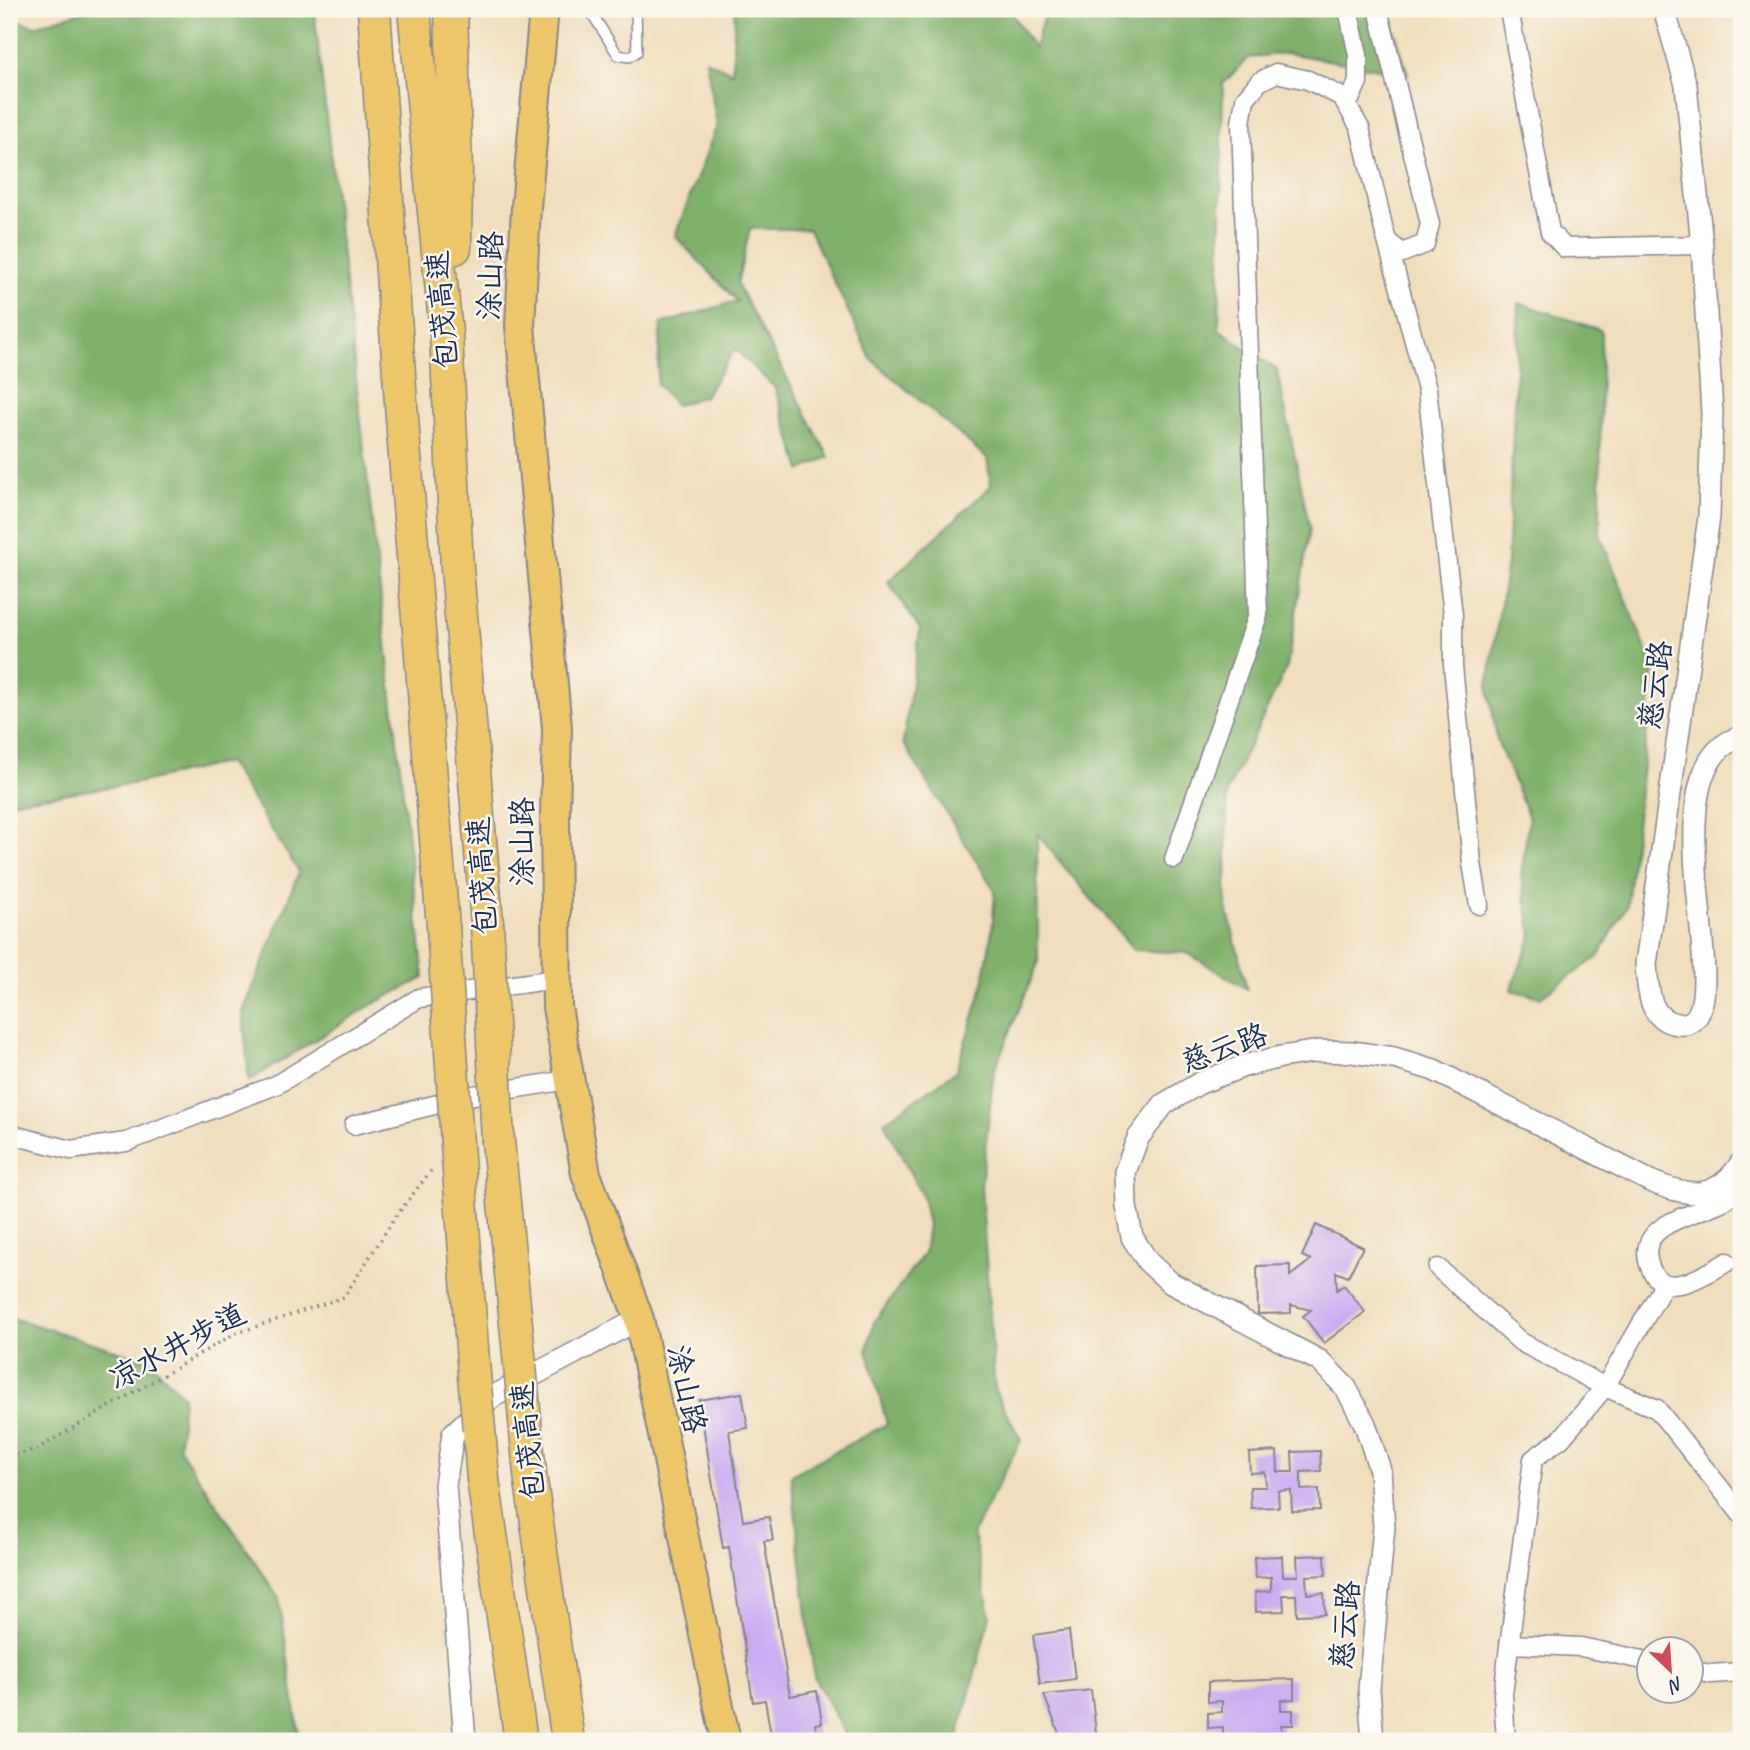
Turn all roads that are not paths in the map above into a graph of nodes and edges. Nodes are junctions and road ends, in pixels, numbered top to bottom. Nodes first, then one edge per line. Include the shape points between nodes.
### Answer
1 (359, 9) edge
2 (374, 9) edge
3 (414, 9) edge
4 (451, 9) edge
5 (544, 9) edge
6 (589, 9) edge
7 (636, 9) edge
8 (1348, 9) edge
9 (1378, 9) edge
10 (1509, 9) edge
11 (1664, 9) edge
12 (1347, 106) junction
13 (1387, 241) junction
14 (1702, 245) junction
15 (404, 432) junction
16 (453, 487) junction
17 (1741, 737) edge
18 (1174, 859) dead end
19 (1479, 905) dead end
20 (1723, 950) dead end
21 (1723, 975) dead end
22 (556, 979) junction
23 (568, 1080) junction
24 (354, 1125) dead end
25 (9, 1134) edge
26 (1741, 1163) edge
27 (1741, 1187) edge
28 (1727, 1262) dead end
29 (1438, 1268) dead end
30 (1664, 1285) junction
31 (639, 1319) junction
32 (1605, 1387) junction
33 (1741, 1514) edge
34 (1509, 1644) junction
35 (1634, 1658) edge
36 (1741, 1672) edge
37 (1704, 1673) edge
38 (465, 1741) edge
39 (521, 1741) edge
40 (568, 1741) edge
41 (726, 1741) edge
42 (1373, 1741) edge
43 (1506, 1741) edge

1 - 15 highway
2 - 15 highway, 包茂高速
3 - 16 highway, 包茂高速 via 446,332
4 - 16 highway via 456,172
5 - 22 main road, 涂山路 via 520,326 557,728
6 - 7 lane via 618,55 629,57 637,52
8 - 12 street via 1358,55 1358,82
9 - 13 street via 1430,224 1425,244 1402,253
10 - 14 street via 1550,232 1565,248
11 - 14 street, 慈云路 via 1686,85
12 - 13 street via 1360,128
12 - 18 street via 1342,97 1308,80 1276,73 1259,82 1245,99 1241,123 1258,615
13 - 19 street via 1427,389 1454,615 1454,665
14 - 21 street, 慈云路 via 1712,413 1709,517 1646,964 1656,1014 1676,1024 1698,1023 1717,1007
15 - 39 highway, 包茂高速, bridge via 483,1479
16 - 40 highway, 包茂高速, bridge via 487,923 498,1141 530,1474
17 - 20 street via 1717,752 1705,792 1705,833
22 - 23 main road, 涂山路
22 - 25 street via 419,998 276,1085 127,1142 71,1150
23 - 24 street via 474,1095
23 - 31 main road, 涂山路 via 586,1174
26 - 42 street, 慈云路 via 1730,1180 1707,1192 1680,1193 1434,1070 1352,1052 1281,1057 1200,1083 1164,1104 1138,1138 1125,1172 1126,1206 1132,1237 1148,1262 1171,1283 1320,1361 1346,1388 1365,1424 1380,1470 1384,1527 1369,1689
27 - 30 street via 1721,1202 1660,1228 1647,1258
28 - 30 street via 1695,1279
29 - 32 street via 1521,1342
30 - 32 street
31 - 38 street via 492,1397 453,1434 445,1485
31 - 41 main road, 涂山路
32 - 33 street via 1657,1409
32 - 34 street via 1561,1439 1533,1459
34 - 35 street via 1581,1647
34 - 43 street via 1503,1693
36 - 37 street

